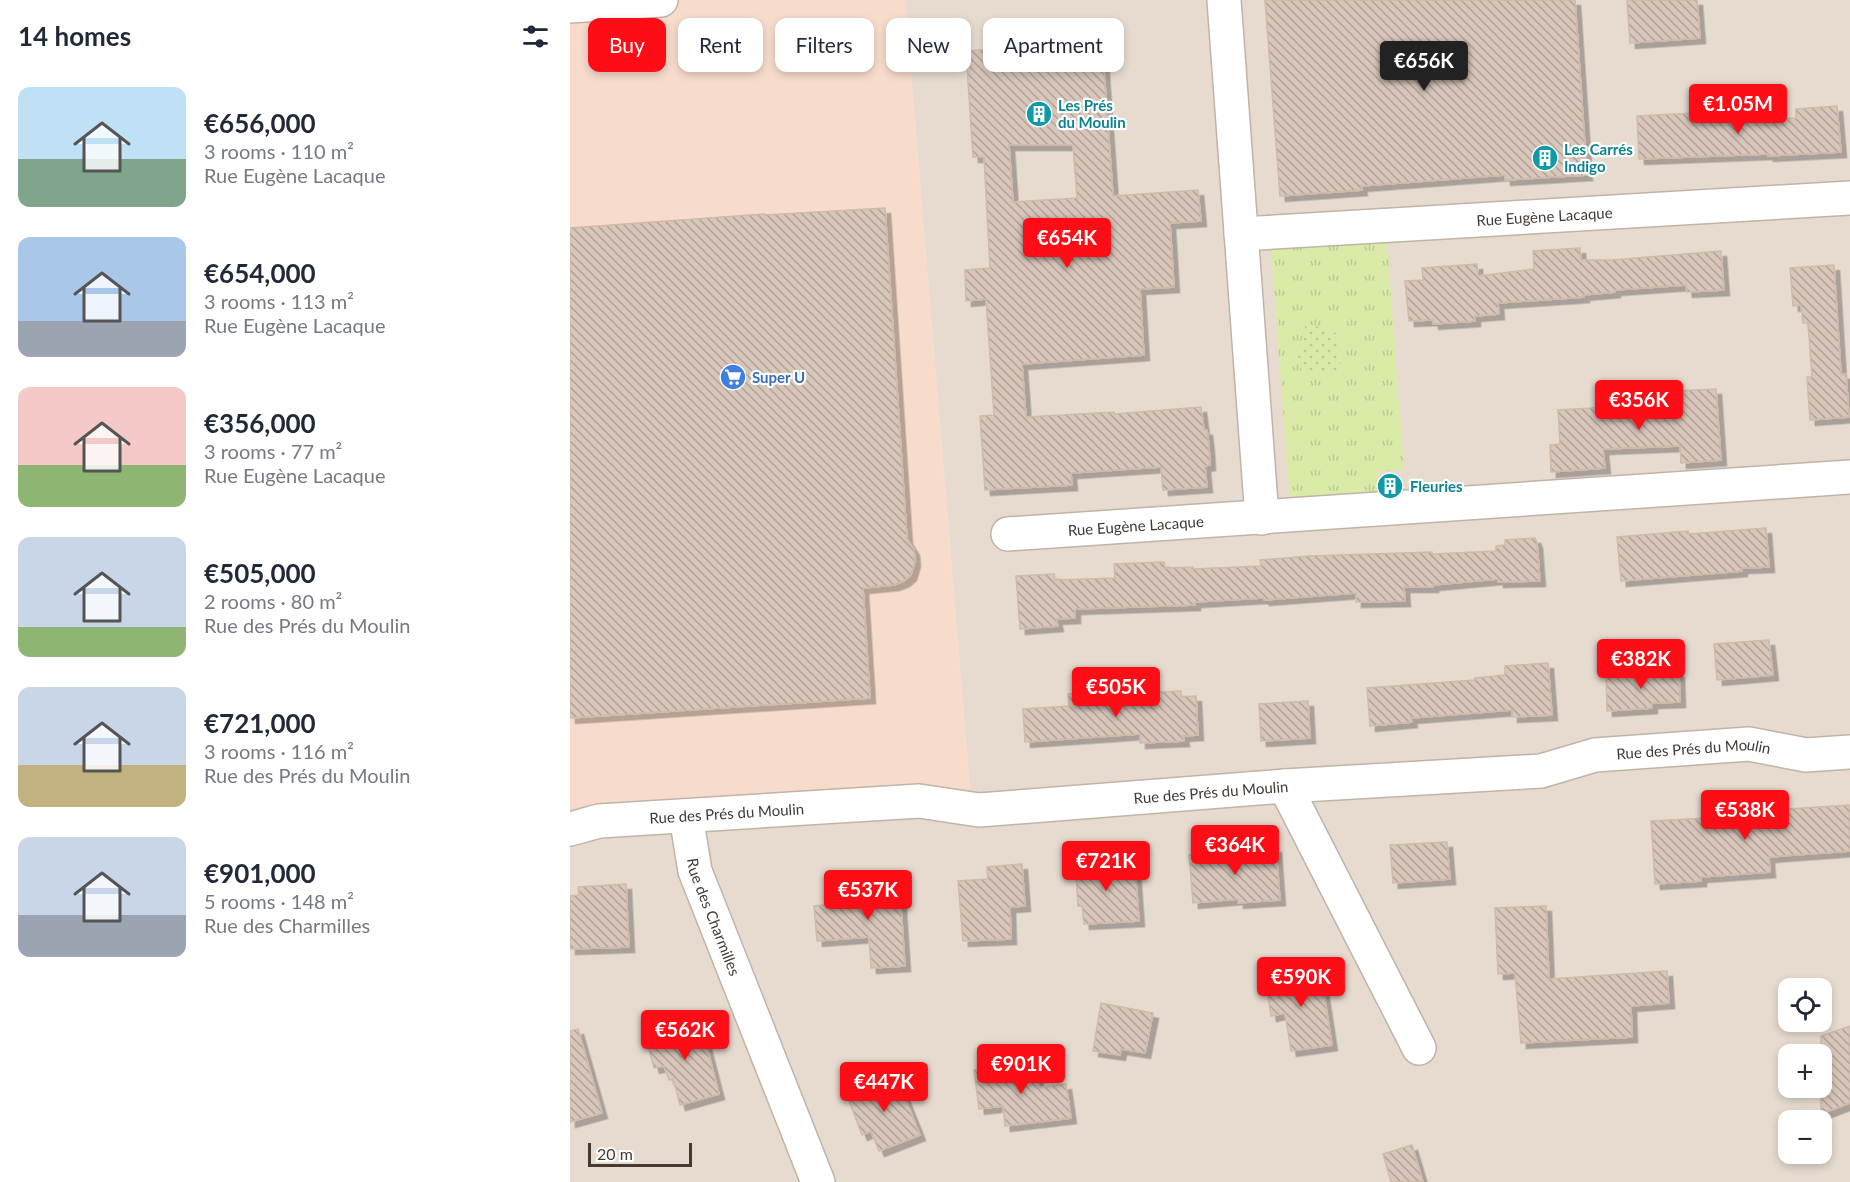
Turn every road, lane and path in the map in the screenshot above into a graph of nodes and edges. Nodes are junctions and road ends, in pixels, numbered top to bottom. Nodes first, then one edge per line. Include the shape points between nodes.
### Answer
1 (661, 0) edge
2 (1224, 0) edge
3 (570, 6) edge
4 (1850, 198) edge
5 (1241, 234) junction
6 (1850, 477) edge
7 (1262, 518) junction
8 (1008, 534) dead end
9 (1850, 752) edge
10 (1285, 786) junction
11 (686, 816) junction
12 (570, 830) edge
13 (1419, 1048) dead end
14 (818, 1182) edge

1 - 3 street
2 - 5 street
4 - 5 street, Rue Eugène Lacaque
5 - 7 street
6 - 7 street, Rue Eugène Lacaque
7 - 8 street, Rue Eugène Lacaque
9 - 10 street, Rue des Prés du Moulin via 1806,755 1749,744 1595,755 1541,771
10 - 11 street, Rue des Prés du Moulin via 979,810 919,801
10 - 13 street
11 - 12 street, Rue des Prés du Moulin via 599,821
11 - 14 street, Rue des Charmilles via 695,871

